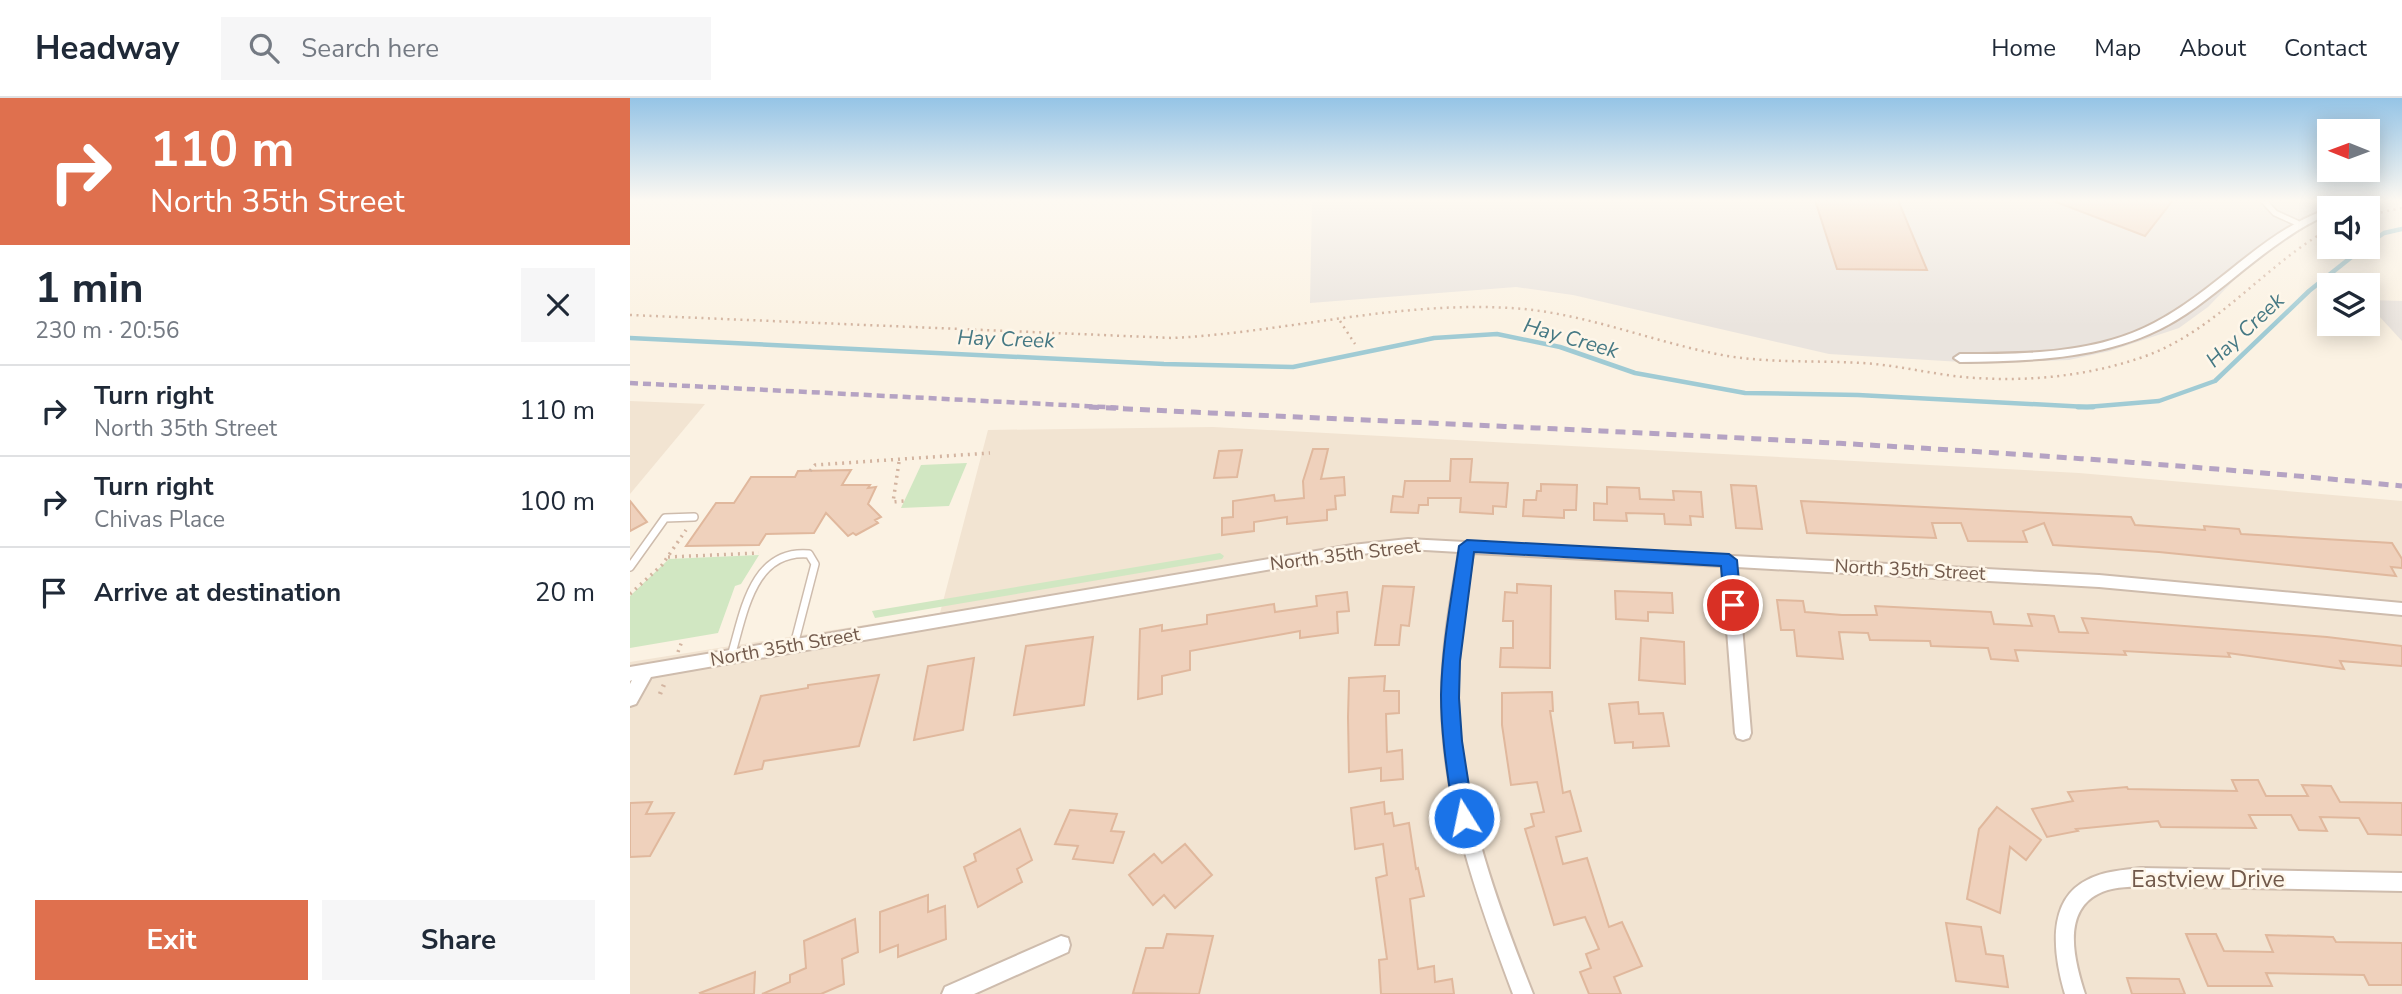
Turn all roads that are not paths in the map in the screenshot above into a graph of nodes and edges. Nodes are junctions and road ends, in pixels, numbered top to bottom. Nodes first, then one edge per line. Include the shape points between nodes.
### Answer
1 (2269, 242) edge
2 (1960, 358) dead end
3 (694, 517) road end
4 (1467, 546) junction
5 (1729, 560) junction
6 (630, 567) edge
7 (2402, 609) edge
8 (794, 645) junction
9 (731, 656) junction
10 (638, 672) edge
11 (630, 699) edge
12 (1743, 733) dead end
13 (2402, 882) edge
14 (1061, 945) dead end
15 (952, 994) edge
16 (1523, 994) edge
17 (2075, 994) edge

1 - 2 street via 2184,311 2141,334 2054,355
3 - 6 lane via 665,518
4 - 5 street, North 35th Street
4 - 8 street, North 35th Street via 1408,544 1352,550
4 - 16 street via 1451,661 1452,741 1472,853
5 - 7 street, North 35th Street via 2099,581
5 - 12 street
8 - 9 street, North 35th Street
8 - 9 lane via 815,564 801,551 783,554 763,569
9 - 10 street, North 35th Street
10 - 11 street
13 - 17 street, Eastview Drive via 2110,880 2087,890 2073,905 2066,926 2064,952
14 - 15 street

